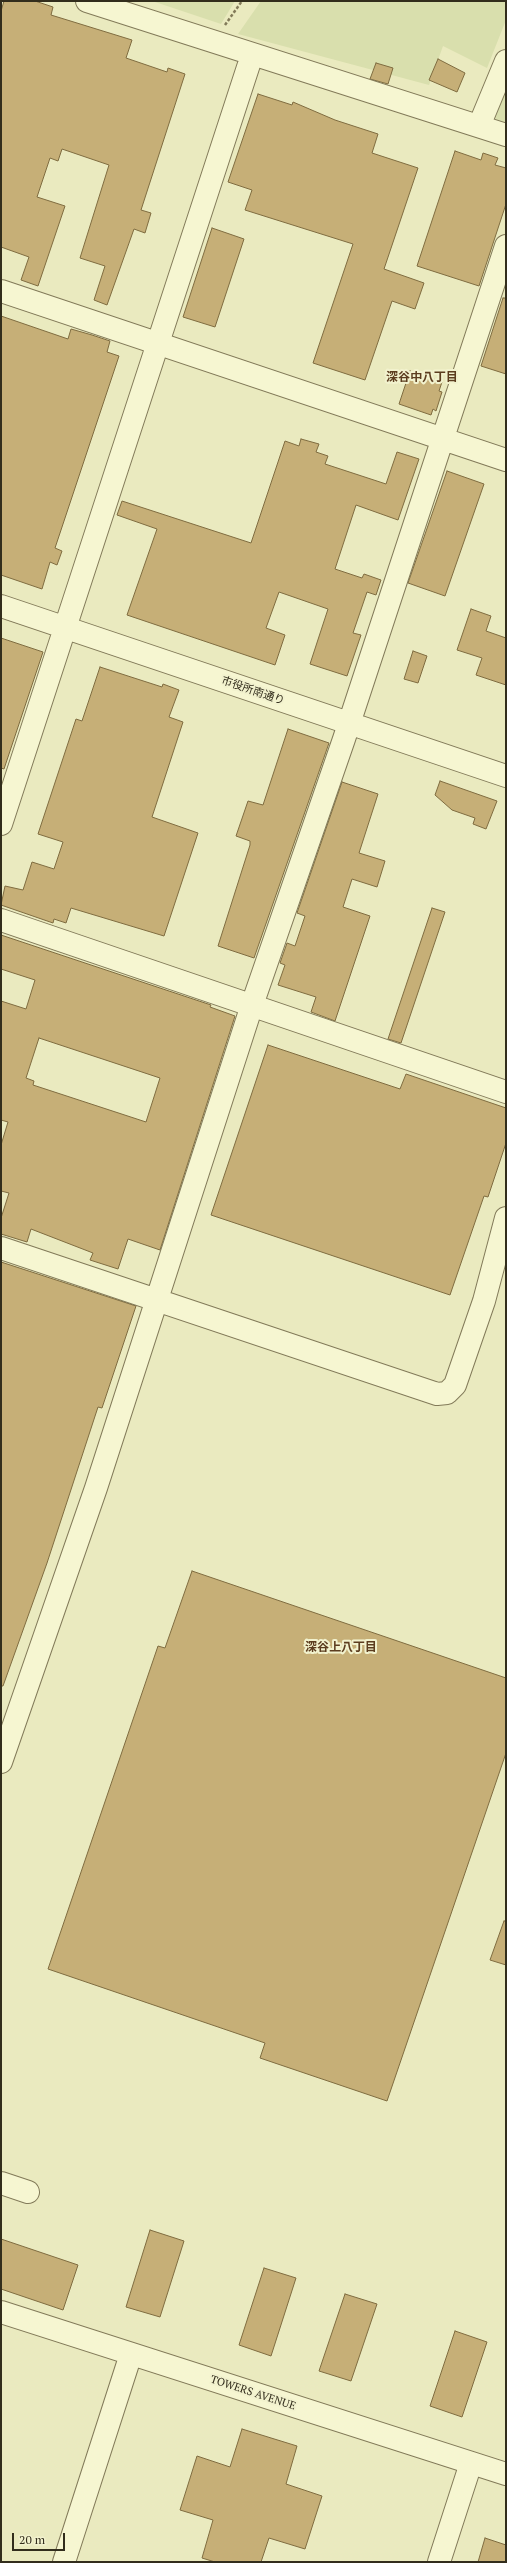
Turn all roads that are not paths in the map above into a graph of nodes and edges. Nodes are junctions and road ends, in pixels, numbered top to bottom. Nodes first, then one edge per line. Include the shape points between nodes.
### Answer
1 (87, 1) edge
2 (252, 55) junction
3 (506, 60) edge
4 (479, 126) junction
5 (506, 135) edge
6 (506, 246) edge
7 (1, 291) edge
8 (158, 343) junction
9 (443, 438) junction
10 (506, 460) edge
11 (1, 606) edge
12 (66, 627) junction
13 (349, 724) junction
14 (506, 776) edge
15 (1, 824) edge
16 (1, 920) edge
17 (252, 1005) junction
18 (506, 1092) edge
19 (506, 1218) edge
20 (1, 1248) edge
21 (501, 1255) edge
22 (155, 1300) junction
23 (1, 1762) edge
24 (1, 2183) edge
25 (28, 2192) dead end
26 (1, 2312) edge
27 (131, 2354) junction
28 (471, 2463) junction
29 (506, 2474) edge
30 (64, 2562) edge
31 (439, 2562) edge

1 - 2 street
2 - 4 street
2 - 8 street
3 - 4 street
4 - 5 street
6 - 9 street
7 - 8 street
8 - 9 street
8 - 12 street
9 - 10 street
9 - 13 street
11 - 12 street, 市役所南通り
12 - 13 street, 市役所南通り
12 - 15 street
13 - 14 street, 市役所南通り
13 - 17 street
16 - 17 street
17 - 18 street
17 - 22 street
19 - 21 street
20 - 22 street
21 - 22 street via 455,1385 447,1393 437,1394
22 - 23 street via 96,1488
24 - 25 street
26 - 27 street, TOWERS AVENUE
27 - 28 street, TOWERS AVENUE
27 - 30 street
28 - 29 street, TOWERS AVENUE
28 - 31 street

